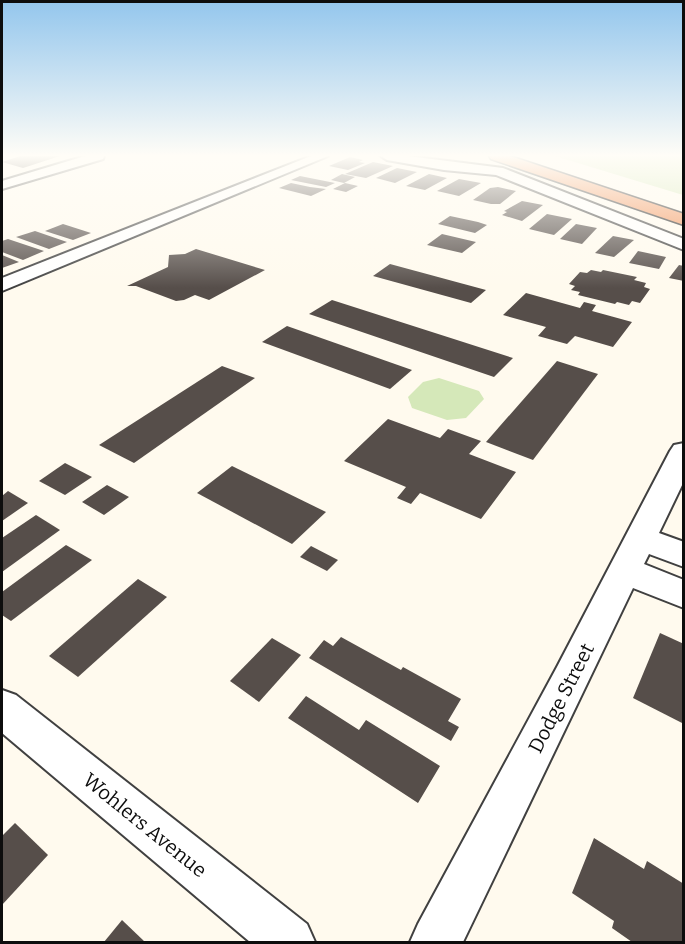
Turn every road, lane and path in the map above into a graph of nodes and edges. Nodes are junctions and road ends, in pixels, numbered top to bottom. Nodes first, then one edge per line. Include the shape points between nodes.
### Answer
1 (213, 200) edge
2 (581, 200) edge
3 (619, 200) edge
4 (666, 200) edge
5 (684, 206) edge
6 (684, 220) edge
7 (684, 245) edge
8 (2, 285) edge
9 (684, 451) edge
10 (633, 554) junction
11 (684, 555) edge
12 (684, 595) edge
13 (2, 708) edge
14 (289, 942) edge
15 (436, 942) edge

1 - 8 street
2 - 7 street
3 - 6 highway
4 - 5 highway
9 - 10 street, Dodge Street
10 - 11 street
10 - 12 street
10 - 15 street, Dodge Street
13 - 14 street, Wohlers Avenue

